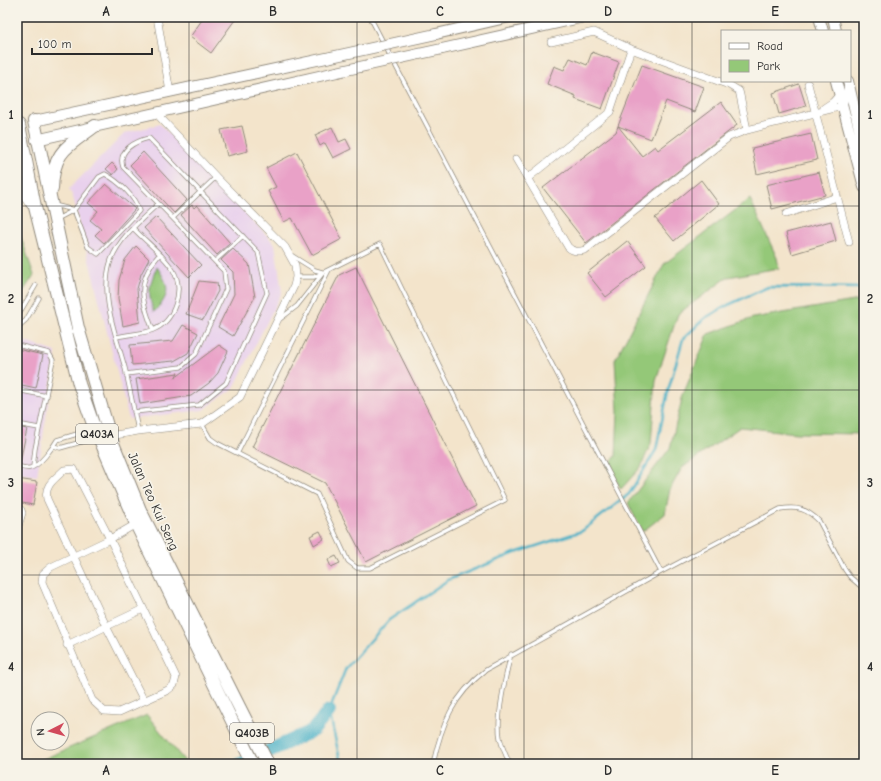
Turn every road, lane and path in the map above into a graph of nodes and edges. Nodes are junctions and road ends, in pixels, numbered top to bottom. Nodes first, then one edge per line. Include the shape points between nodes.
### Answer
1 (157, 17) edge
2 (370, 17) edge
3 (510, 17) edge
4 (584, 17) edge
5 (820, 17) edge
6 (823, 30) edge
7 (551, 42) dead end
8 (631, 49) junction
9 (836, 82) edge
10 (848, 82) edge
11 (808, 84) dead end
12 (170, 92) junction
13 (840, 94) junction
14 (843, 106) junction
15 (156, 113) junction
16 (815, 113) junction
17 (34, 122) joint
18 (19, 125) dead end
19 (95, 126) junction
20 (747, 130) junction
21 (36, 140) junction
22 (864, 150) edge
23 (516, 159) dead end
24 (216, 177) junction
25 (528, 178) junction
26 (17, 182) edge
27 (864, 187) edge
28 (200, 191) junction
29 (837, 197) junction
30 (158, 204) junction
31 (51, 205) junction
32 (35, 207) junction
33 (74, 210) junction
34 (786, 214) dead end
35 (174, 217) junction
36 (54, 221) junction
37 (133, 228) junction
38 (243, 236) junction
39 (849, 242) dead end
40 (159, 255) junction
41 (291, 255) junction
42 (215, 261) junction
43 (330, 269) junction
44 (323, 272) junction
45 (296, 277) junction
46 (36, 285) dead end
47 (39, 298) dead end
48 (17, 317) edge
49 (277, 321) junction
50 (17, 328) edge
51 (153, 330) junction
52 (117, 337) junction
53 (17, 346) edge
54 (126, 374) junction
55 (17, 390) edge
56 (47, 396) junction
57 (134, 412) junction
58 (92, 421) junction
59 (17, 424) edge
60 (202, 424) junction
61 (40, 428) junction
62 (138, 431) junction
63 (110, 436) junction
64 (54, 446) junction
65 (102, 446) junction
66 (238, 452) junction
67 (17, 466) edge
68 (32, 468) junction
69 (17, 509) edge
70 (136, 524) junction
71 (17, 529) edge
72 (110, 539) junction
73 (74, 557) junction
74 (660, 572) junction
75 (864, 589) edge
76 (143, 609) junction
77 (106, 626) junction
78 (68, 645) junction
79 (512, 654) junction
80 (144, 701) junction
81 (253, 764) edge
82 (268, 764) edge
83 (433, 764) edge
84 (510, 764) edge

1 - 12 street
2 - 74 lane
3 - 12 main road, bridge
4 - 15 main road, bridge
5 - 6 main road
7 - 8 street via 594,32
8 - 20 street via 735,88 740,95
8 - 25 street via 610,112
9 - 13 main road
10 - 14 street
10 - 22 main road
11 - 16 street
12 - 17 main road
13 - 14 main road
13 - 16 street via 831,104
14 - 16 street
14 - 27 main road
15 - 19 main road
15 - 24 street
16 - 20 street
16 - 29 street
17 - 21 highway, Q403B
18 - 32 highway, Jalan Teo Kui Seng / Q403A
19 - 21 main road
19 - 31 highway via 56,160 52,171
20 - 25 street via 729,137 585,250 571,250 568,247
21 - 31 highway, Jalan Teo Kui Seng / Q403B
23 - 25 street
24 - 28 lane
24 - 41 street
26 - 32 highway
28 - 30 lane via 149,138 136,142 122,155 121,161
28 - 35 lane
28 - 38 lane
29 - 34 street
29 - 39 street
30 - 35 lane
30 - 37 lane
31 - 33 lane
31 - 36 highway, Jalan Teo Kui Seng / Q403B
32 - 58 highway, Jalan Teo Kui Seng / Q403A via 79,384
33 - 33 lane via 99,177 105,174 136,202 139,210 98,254 88,247
33 - 36 lane
35 - 42 lane
36 - 63 highway, Jalan Teo Kui Seng / Q403B via 78,328
37 - 40 lane
37 - 52 lane via 111,260 107,284 110,312
38 - 42 lane
38 - 57 lane via 258,252 267,293 226,383 199,405
40 - 51 lane via 149,266 143,280 142,291 146,313
40 - 51 lane via 173,270 178,282 178,292 173,310 166,322
41 - 44 lane
41 - 45 street
42 - 54 lane via 224,271 226,288 196,354 181,367
43 - 44 lane
43 - 66 lane
43 - 66 lane via 380,244 505,500 370,568 357,568 348,562 317,494
44 - 45 lane via 314,277
44 - 49 lane via 297,306
45 - 49 street
46 - 48 lane
47 - 50 lane via 26,320
49 - 60 street via 240,397
51 - 52 lane
52 - 54 lane
53 - 56 lane via 44,351 50,355 53,363
54 - 57 lane
55 - 56 lane
56 - 61 lane
57 - 62 lane
58 - 64 lane via 91,428 87,431 57,440
58 - 65 highway, Jalan Teo Kui Seng / Q403A
59 - 61 lane
60 - 62 street
60 - 66 lane via 210,438
61 - 68 lane
62 - 63 street
63 - 82 highway, Jalan Teo Kui Seng / Q403B via 140,510
64 - 65 lane via 60,448 92,439
64 - 68 lane
65 - 70 highway, Jalan Teo Kui Seng / Q403A
67 - 68 lane
69 - 71 street via 22,513
70 - 72 street
70 - 81 highway, Jalan Teo Kui Seng / Q403A
72 - 73 street
72 - 73 street via 74,469 64,470 47,486 46,491 47,499
72 - 76 street
73 - 77 street
73 - 78 street via 51,566 43,574 42,582
74 - 75 lane via 780,509 796,507 812,513 819,521 845,570
74 - 79 lane
76 - 77 street
76 - 80 street via 176,678 174,685 168,690
77 - 78 street
77 - 80 street
78 - 80 street via 92,700 104,711 119,712
79 - 83 lane via 469,684 449,712 439,736
79 - 84 lane via 505,676 499,730 502,746

